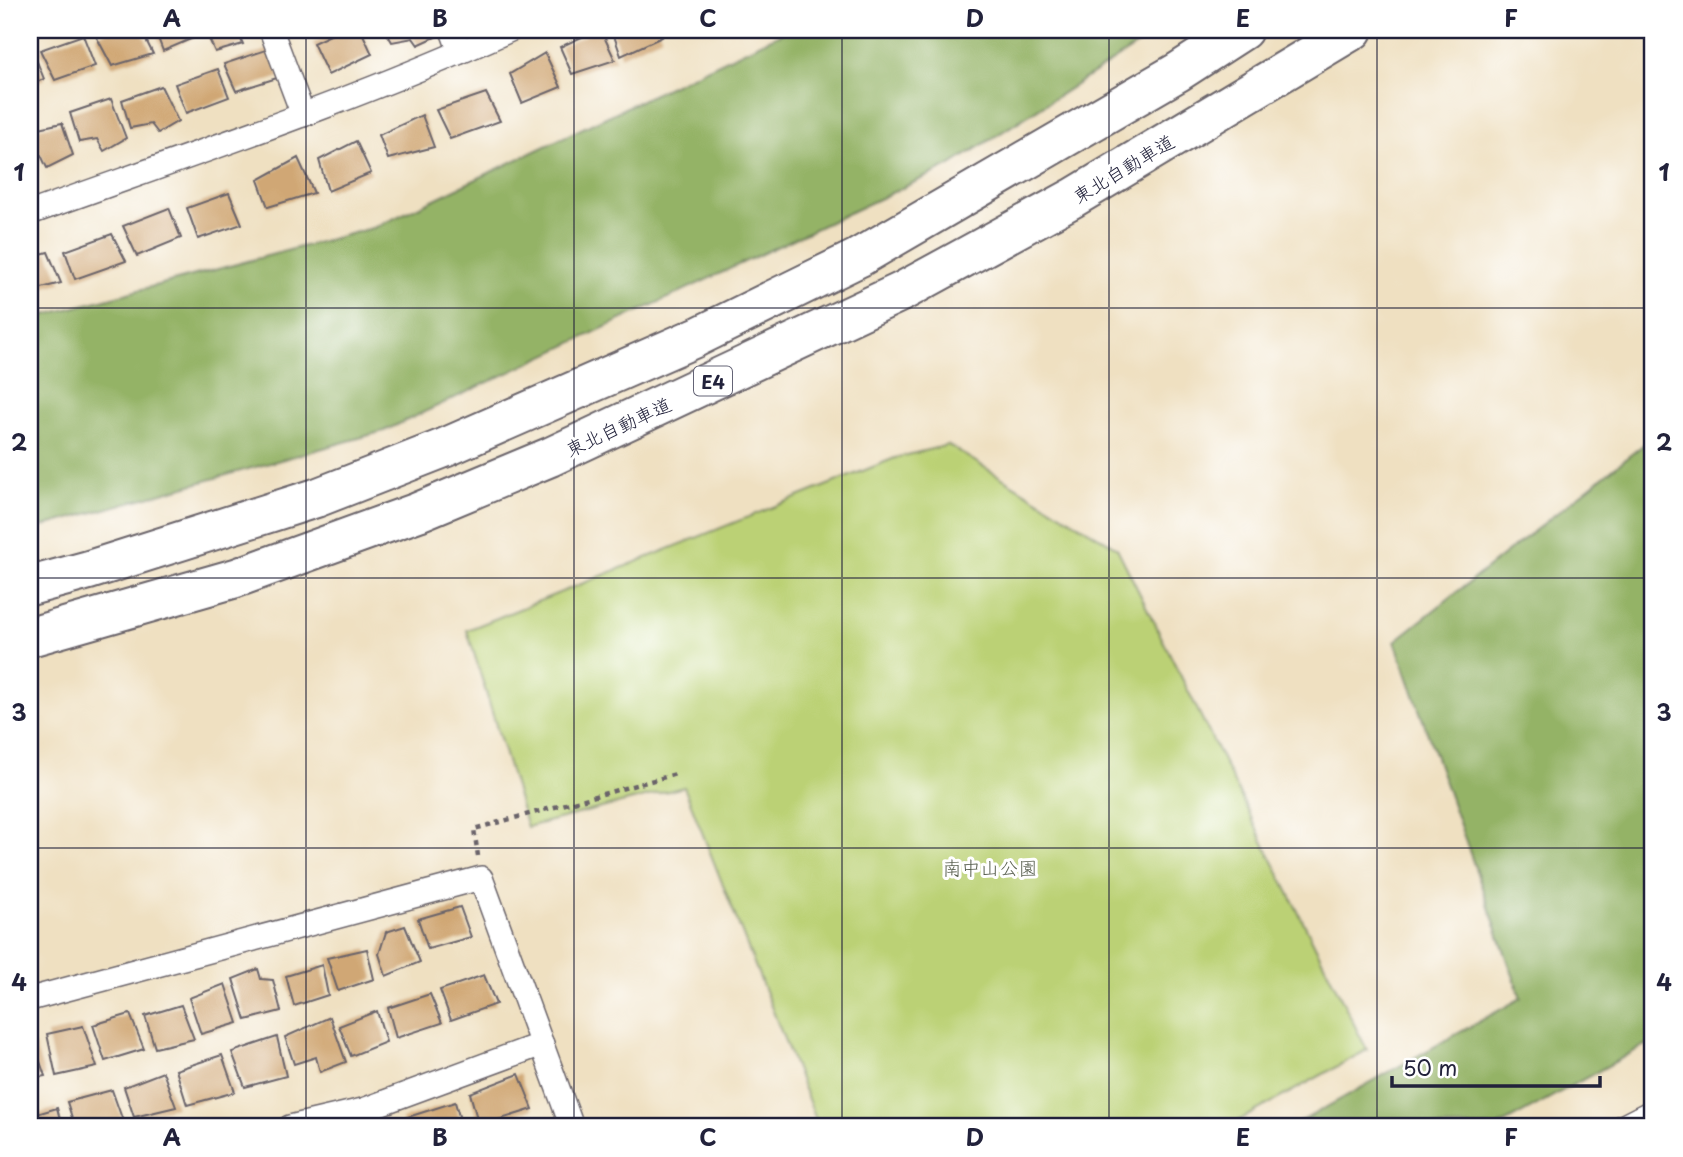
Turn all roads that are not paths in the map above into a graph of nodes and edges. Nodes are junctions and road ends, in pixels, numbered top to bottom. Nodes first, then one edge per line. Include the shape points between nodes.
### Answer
1 (271, 30) edge
2 (452, 30) edge
3 (510, 30) edge
4 (1242, 30) edge
5 (1353, 30) edge
6 (460, 52) junction
7 (303, 115) junction
8 (30, 214) edge
9 (30, 586) edge
10 (30, 637) edge
11 (30, 999) edge
12 (542, 1044) junction
13 (1653, 1111) edge
14 (365, 1119) edge
15 (290, 1127) edge
16 (572, 1127) edge
17 (1622, 1127) edge

1 - 7 street
2 - 6 street
3 - 6 street
4 - 9 highway, E4 via 870,251 697,337 444,449 316,498
5 - 10 highway, 東北自動車道 / E4 via 1073,198 903,291 550,457 418,513 236,578
6 - 7 street
7 - 8 street
11 - 12 street via 481,878
12 - 14 street
12 - 16 street
13 - 17 street
14 - 15 street

